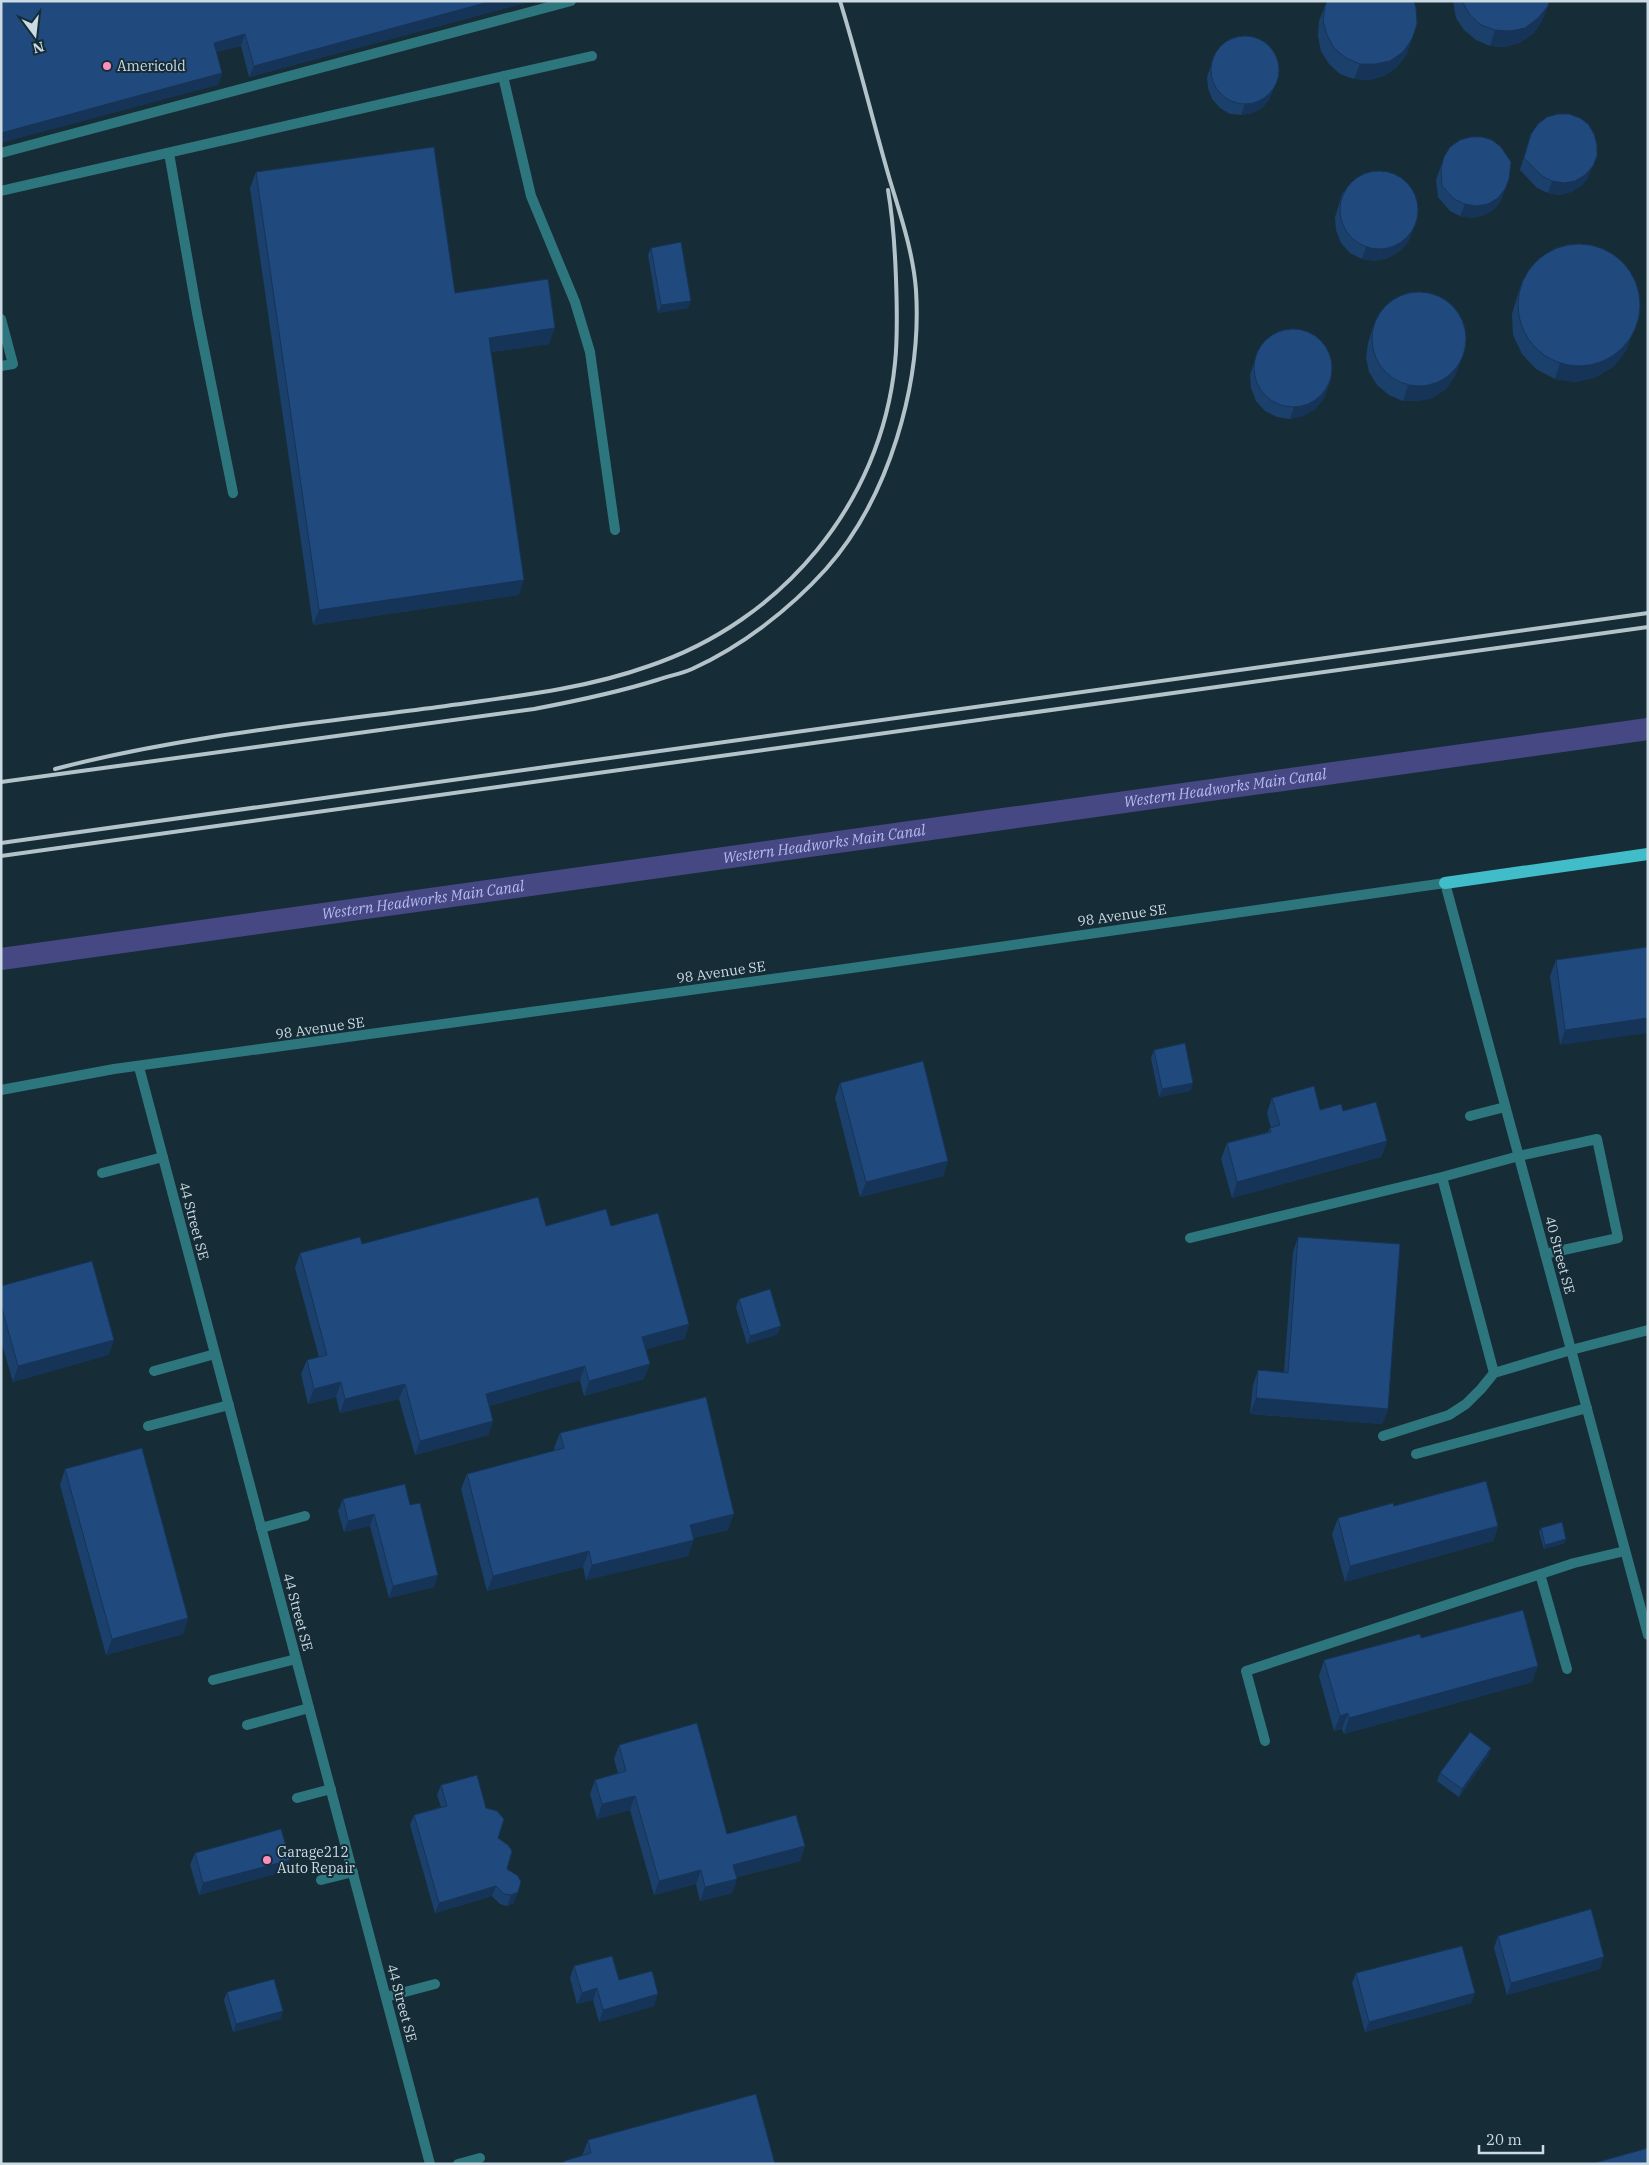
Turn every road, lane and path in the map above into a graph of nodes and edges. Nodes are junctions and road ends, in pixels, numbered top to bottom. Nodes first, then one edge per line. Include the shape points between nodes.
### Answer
1 (571, 1) edge
2 (592, 56) dead end
3 (503, 76) junction
4 (1, 153) edge
5 (169, 153) junction
6 (1, 191) edge
7 (1, 319) edge
8 (1, 366) edge
9 (232, 494) dead end
10 (615, 530) dead end
11 (1648, 854) edge
12 (1445, 883) junction
13 (139, 1067) junction
14 (1, 1090) edge
15 (1505, 1106) junction
16 (1470, 1116) dead end
17 (1519, 1156) junction
18 (162, 1157) junction
19 (102, 1173) dead end
20 (1442, 1177) junction
21 (1190, 1238) dead end
22 (1545, 1254) junction
23 (1648, 1330) edge
24 (1571, 1350) junction
25 (215, 1354) junction
26 (154, 1370) dead end
27 (1494, 1373) junction
28 (229, 1405) junction
29 (1587, 1408) junction
30 (148, 1426) dead end
31 (1383, 1436) dead end
32 (1416, 1454) dead end
33 (305, 1516) dead end
34 (261, 1528) junction
35 (1625, 1551) junction
36 (1540, 1574) junction
37 (1648, 1635) edge
38 (296, 1660) junction
39 (1568, 1669) dead end
40 (213, 1680) dead end
41 (309, 1708) junction
42 (246, 1725) dead end
43 (1266, 1741) dead end
44 (331, 1789) junction
45 (298, 1798) dead end
46 (353, 1872) junction
47 (321, 1880) dead end
48 (434, 1984) dead end
49 (386, 1997) junction
50 (480, 2158) dead end
51 (430, 2164) edge
52 (458, 2164) edge

1 - 4 street
2 - 3 street
3 - 5 street
3 - 10 street via 531,196 575,302 590,352
5 - 6 street
5 - 9 street
7 - 8 street via 12,364
11 - 12 main road
12 - 13 street, 98 Avenue SE
12 - 15 street, 40 Street SE
13 - 14 street, 98 Avenue SE
13 - 18 street, 44 Street SE
15 - 16 street
15 - 17 street, 40 Street SE
17 - 20 street
17 - 22 street, 40 Street SE
17 - 22 street via 1597,1139 1618,1238
18 - 19 street
18 - 25 street, 44 Street SE
20 - 21 street
20 - 27 street
22 - 24 street, 40 Street SE
23 - 24 street
24 - 27 street
24 - 29 street, 40 Street SE
25 - 26 street
25 - 28 street, 44 Street SE
27 - 31 street via 1476,1394 1449,1415
28 - 30 street
28 - 34 street, 44 Street SE
29 - 32 street
29 - 35 street, 40 Street SE
33 - 34 street
34 - 38 street, 44 Street SE
35 - 36 street
35 - 37 street, 40 Street SE
36 - 39 street
36 - 43 street via 1246,1671
38 - 40 street
38 - 41 street, 44 Street SE
41 - 42 street
41 - 44 street, 44 Street SE
44 - 45 street
44 - 46 street, 44 Street SE
46 - 47 street
46 - 49 street, 44 Street SE
48 - 49 street
49 - 51 street, 44 Street SE
50 - 52 street

